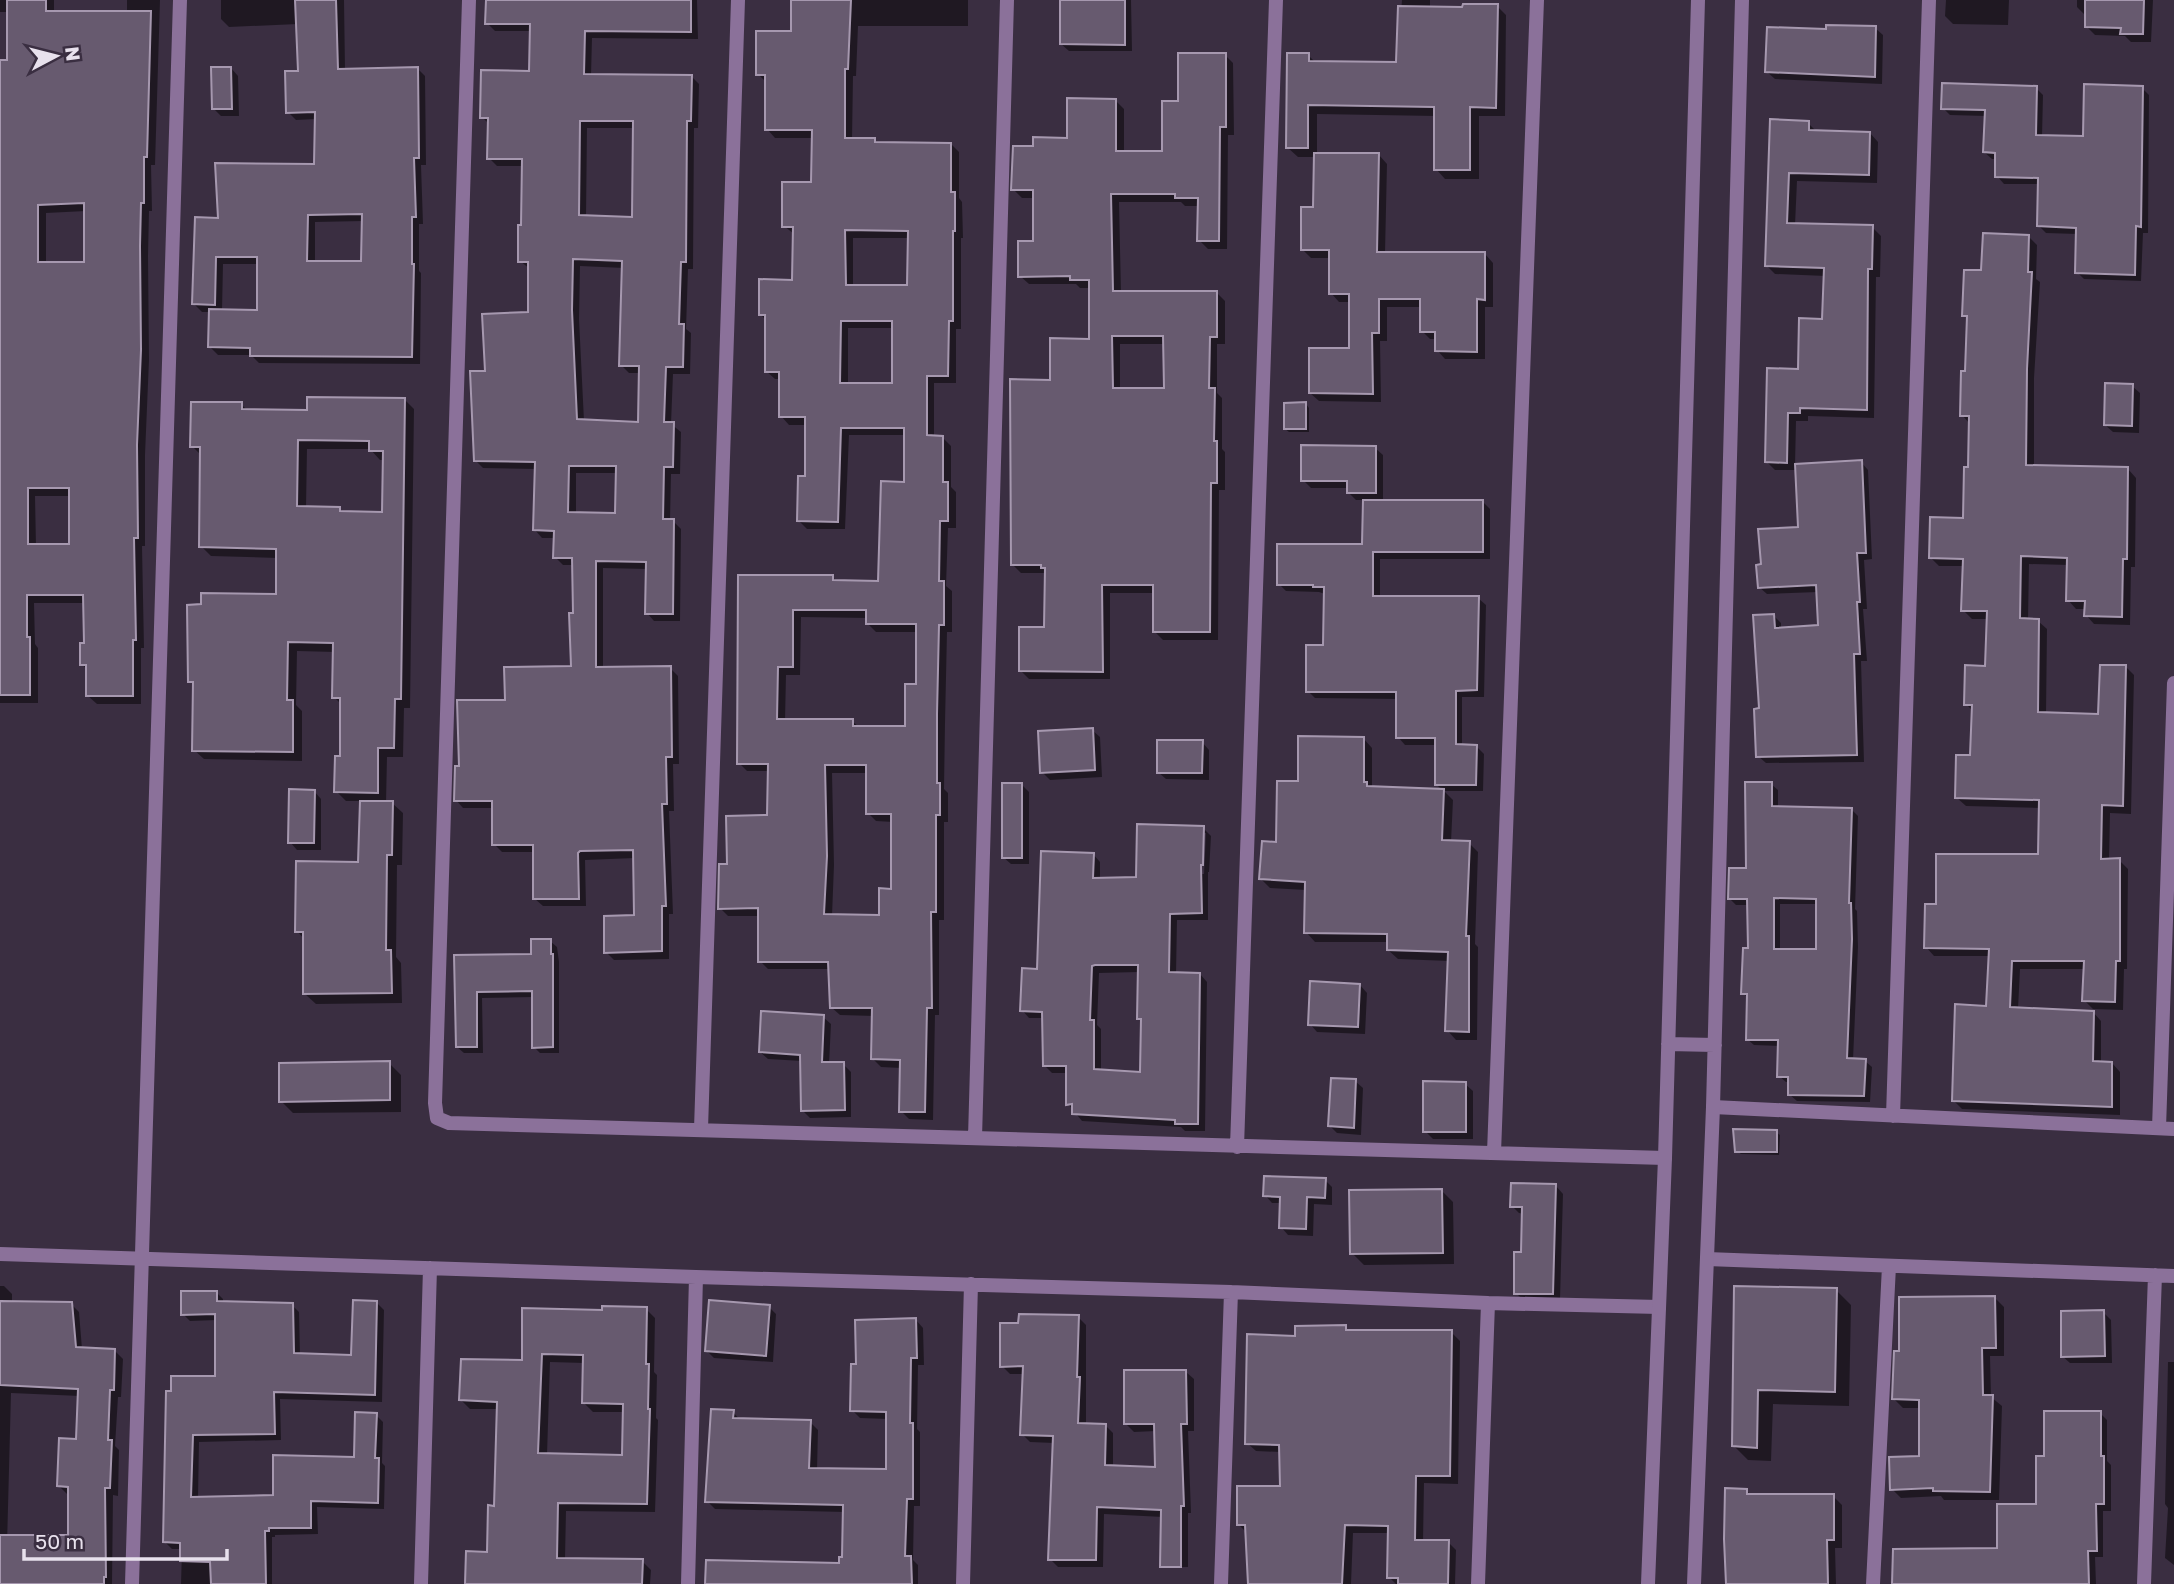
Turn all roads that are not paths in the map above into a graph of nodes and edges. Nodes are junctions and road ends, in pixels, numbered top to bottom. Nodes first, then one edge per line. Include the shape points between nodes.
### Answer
1 (180, 0) edge
2 (469, 0) edge
3 (738, 0) edge
4 (1007, 0) edge
5 (1276, 0) edge
6 (1537, 0) edge
7 (1698, 0) edge
8 (1742, 0) edge
9 (1929, 0) edge
10 (2174, 683) edge
11 (1668, 1044) junction
12 (1715, 1045) junction
13 (1713, 1107) junction
14 (1893, 1116) junction
15 (701, 1129) junction
16 (2167, 1129) edge
17 (975, 1138) junction
18 (1237, 1147) junction
19 (1494, 1153) junction
20 (1665, 1158) junction
21 (0, 1254) edge
22 (142, 1259) junction
23 (1707, 1259) junction
24 (1889, 1266) junction
25 (430, 1268) junction
26 (2155, 1275) junction
27 (2174, 1276) edge
28 (696, 1277) junction
29 (971, 1284) junction
30 (1231, 1292) junction
31 (1488, 1303) junction
32 (1659, 1307) junction
33 (132, 1584) edge
34 (421, 1584) edge
35 (688, 1584) edge
36 (963, 1584) edge
37 (1221, 1584) edge
38 (1478, 1584) edge
39 (1648, 1584) edge
40 (1694, 1584) edge
41 (1873, 1584) edge
42 (2144, 1584) edge

1 - 22 street
2 - 15 street via 437,1118 449,1123
3 - 15 street
4 - 17 street
5 - 18 street
6 - 19 street
7 - 11 street
8 - 12 street
9 - 14 street
10 - 16 street
11 - 12 street
11 - 20 street
12 - 13 street
13 - 14 street
13 - 23 street
14 - 16 street
15 - 17 street
17 - 18 street
18 - 19 street
19 - 20 street
20 - 32 street
21 - 22 street
22 - 25 street
22 - 33 street
23 - 24 street
23 - 40 street
24 - 26 street
24 - 41 street
25 - 28 street
25 - 34 street
26 - 27 street
26 - 42 street
28 - 29 street
28 - 35 street
29 - 30 street
29 - 36 street
30 - 31 street
30 - 37 street
31 - 32 street
31 - 38 street
32 - 39 street

